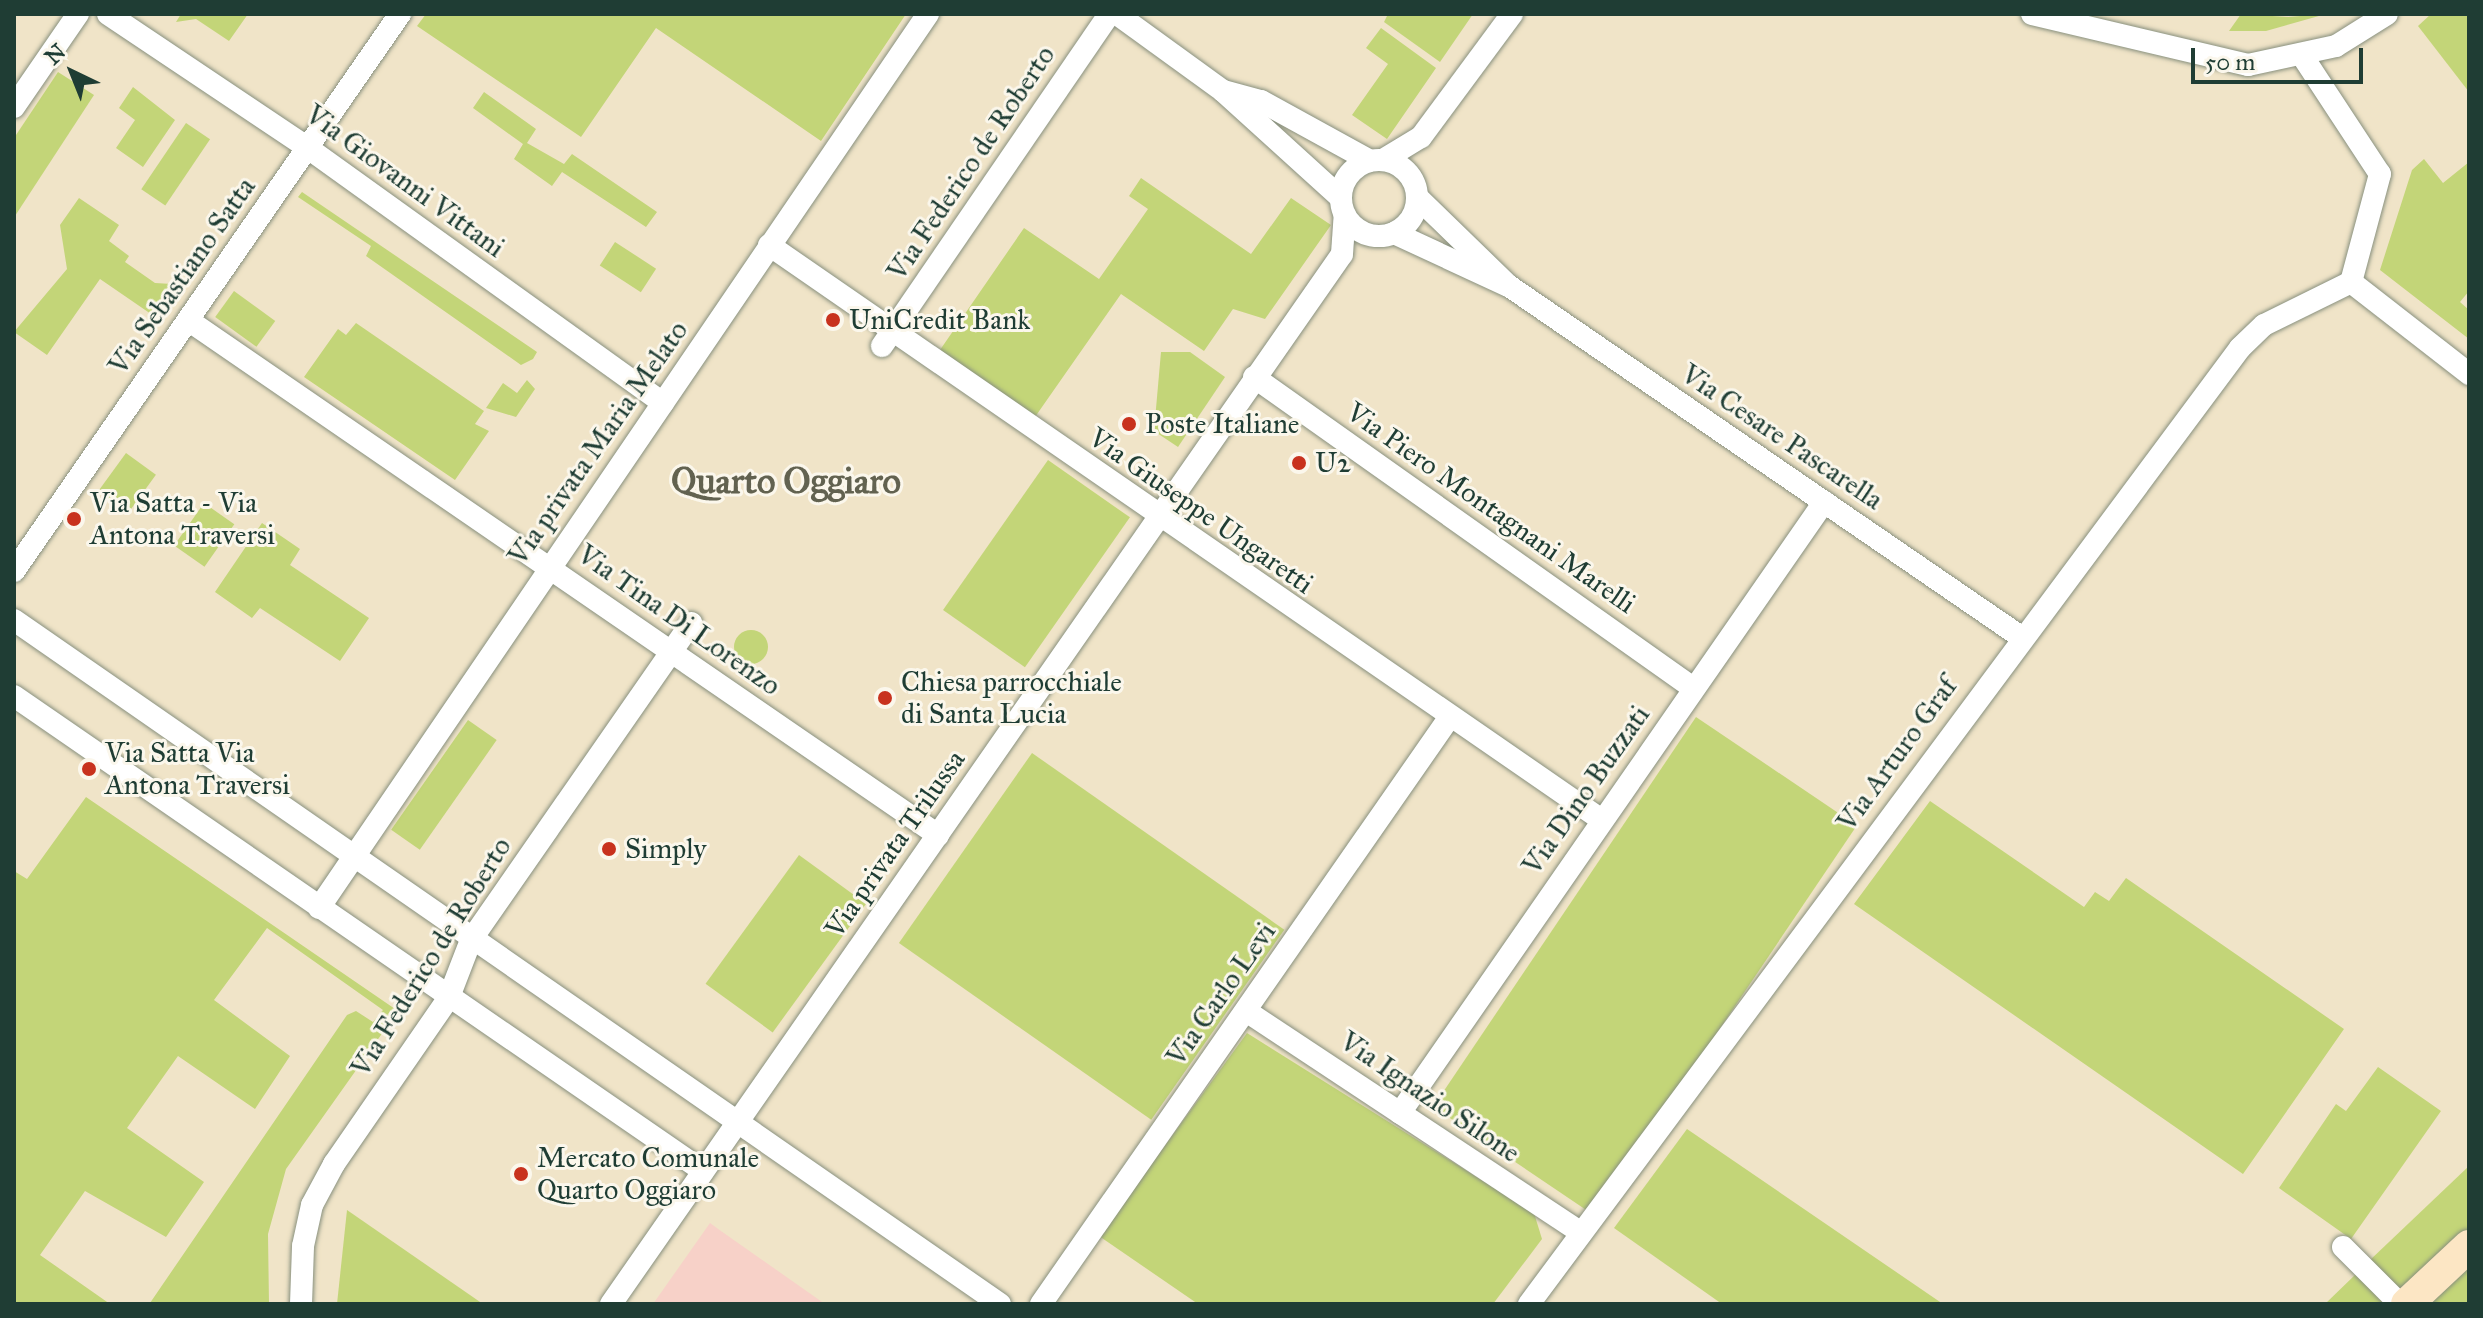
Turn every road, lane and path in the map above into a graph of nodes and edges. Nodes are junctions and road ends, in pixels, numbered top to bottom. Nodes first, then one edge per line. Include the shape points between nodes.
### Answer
1 (78, 14) edge
2 (108, 14) edge
3 (400, 14) edge
4 (928, 14) edge
5 (1109, 14) edge
6 (1117, 14) edge
7 (1512, 14) edge
8 (2032, 14) edge
9 (2387, 14) edge
10 (2303, 57) junction
11 (1223, 91) junction
12 (14, 107) edge
13 (1421, 137) junction
14 (308, 148) junction
15 (1376, 160) junction
16 (1415, 188) junction
17 (1343, 206) junction
18 (1384, 234) junction
19 (769, 245) junction
20 (1342, 254) junction
21 (2351, 282) junction
22 (1509, 286) junction
23 (188, 320) junction
24 (887, 338) junction
25 (2469, 374) edge
26 (1254, 377) junction
27 (663, 403) junction
28 (1824, 502) junction
29 (1157, 518) junction
30 (549, 567) junction
31 (14, 571) edge
32 (14, 620) edge
33 (691, 623) dead end
34 (2021, 637) junction
35 (671, 651) junction
36 (1693, 688) junction
37 (14, 696) edge
38 (1449, 718) junction
39 (1602, 820) junction
40 (938, 835) junction
41 (354, 858) junction
42 (319, 908) junction
43 (471, 940) junction
44 (449, 997) junction
45 (1246, 1011) junction
46 (1400, 1113) junction
47 (737, 1122) junction
48 (703, 1171) junction
49 (1581, 1233) junction
50 (2469, 1246) edge
51 (2343, 1247) dead end
52 (301, 1304) edge
53 (611, 1304) edge
54 (1000, 1304) edge
55 (1041, 1304) edge
56 (1529, 1304) edge
57 (2400, 1304) edge
58 (2407, 1304) edge

1 - 12 street
2 - 14 street, Via Giovanni Vittani
3 - 14 street, Via Sebastiano Satta
4 - 19 street, Via privata Maria Melato
5 - 24 street, Via Federico de Roberto
6 - 11 street
7 - 13 street
8 - 10 street via 2219,64
9 - 10 street
10 - 21 street via 2380,174
11 - 15 street via 1261,101
11 - 17 street
13 - 15 street
13 - 16 street
14 - 23 street, Via Sebastiano Satta
14 - 27 street, Via Giovanni Vittani
15 - 16 street
15 - 17 street via 1349,174
16 - 18 street via 1412,217
16 - 22 street
17 - 18 street
17 - 20 street
18 - 20 street
18 - 22 street
19 - 24 street, Via Giuseppe Ungaretti
19 - 27 street, Via privata Maria Melato
20 - 26 street, Via privata Trilussa
21 - 25 street
21 - 34 street, Via Arturo Graf via 2251,334
22 - 28 street, Via Cesare Pascarella
23 - 30 street, Via Tina Di Lorenzo
23 - 31 street, Via Sebastiano Satta
24 - 29 street, Via Giuseppe Ungaretti
26 - 29 street, Via privata Trilussa
26 - 36 street, Via Piero Montagnani Marelli
27 - 30 street, Via privata Maria Melato
28 - 34 street, Via Cesare Pascarella
28 - 36 street, Via Dino Buzzati
29 - 38 street, Via Giuseppe Ungaretti
29 - 40 street, Via privata Trilussa
30 - 35 street, Via Tina Di Lorenzo
30 - 41 street, Via privata Maria Melato
32 - 41 street
33 - 35 street, Via Federico de Roberto
34 - 49 street, Via Arturo Graf
35 - 40 street, Via Tina Di Lorenzo
35 - 43 street, Via Federico de Roberto
36 - 39 street, Via Dino Buzzati
37 - 42 street
38 - 39 street, Via Giuseppe Ungaretti
38 - 45 street, Via Carlo Levi
39 - 46 street, Via Dino Buzzati
40 - 47 street, Via privata Trilussa
41 - 42 street, Via privata Maria Melato
41 - 43 street
42 - 44 street
43 - 44 street, Via Federico de Roberto
43 - 47 street
44 - 48 street
44 - 52 street, Via Federico de Roberto via 312,1205
45 - 46 street, Via Ignazio Silone
45 - 55 street, Via Carlo Levi
46 - 49 street, Via Ignazio Silone
47 - 48 street, Via privata Trilussa
47 - 54 street
48 - 53 street, Via privata Trilussa
49 - 56 street, Via Arturo Graf
50 - 58 street
51 - 57 street

